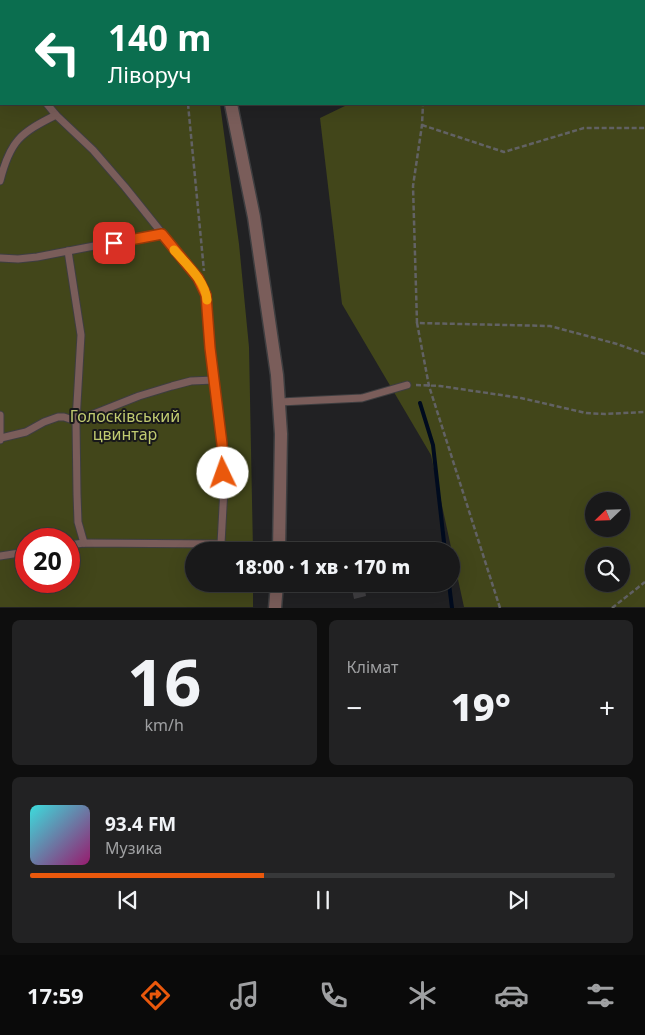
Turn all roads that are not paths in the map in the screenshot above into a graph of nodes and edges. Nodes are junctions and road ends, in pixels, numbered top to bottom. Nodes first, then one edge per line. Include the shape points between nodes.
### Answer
1 (48, 105) edge
2 (231, 105) edge
3 (56, 115) junction
4 (0, 181) edge
5 (162, 234) junction
6 (68, 251) junction
7 (0, 258) edge
8 (214, 380) junction
9 (407, 385) road end
10 (280, 402) junction
11 (0, 415) edge
12 (76, 421) junction
13 (0, 439) edge
14 (279, 542) edge
15 (84, 543) junction
16 (80, 544) edge
17 (15, 554) edge
18 (0, 556) edge
19 (276, 592) edge
20 (275, 608) edge

1 - 3 lane
2 - 10 street via 254,217
3 - 4 lane via 33,126 16,141
3 - 5 lane via 93,150
5 - 6 lane
5 - 8 lane via 198,278 206,295
6 - 7 lane via 18,259
6 - 12 lane via 80,335
8 - 12 lane via 172,386
8 - 15 lane via 224,479 222,544
9 - 10 lane via 362,398
10 - 14 street
11 - 13 lane
12 - 13 lane via 58,417 26,432
12 - 15 lane via 77,514
15 - 16 lane
17 - 18 lane
19 - 20 street

